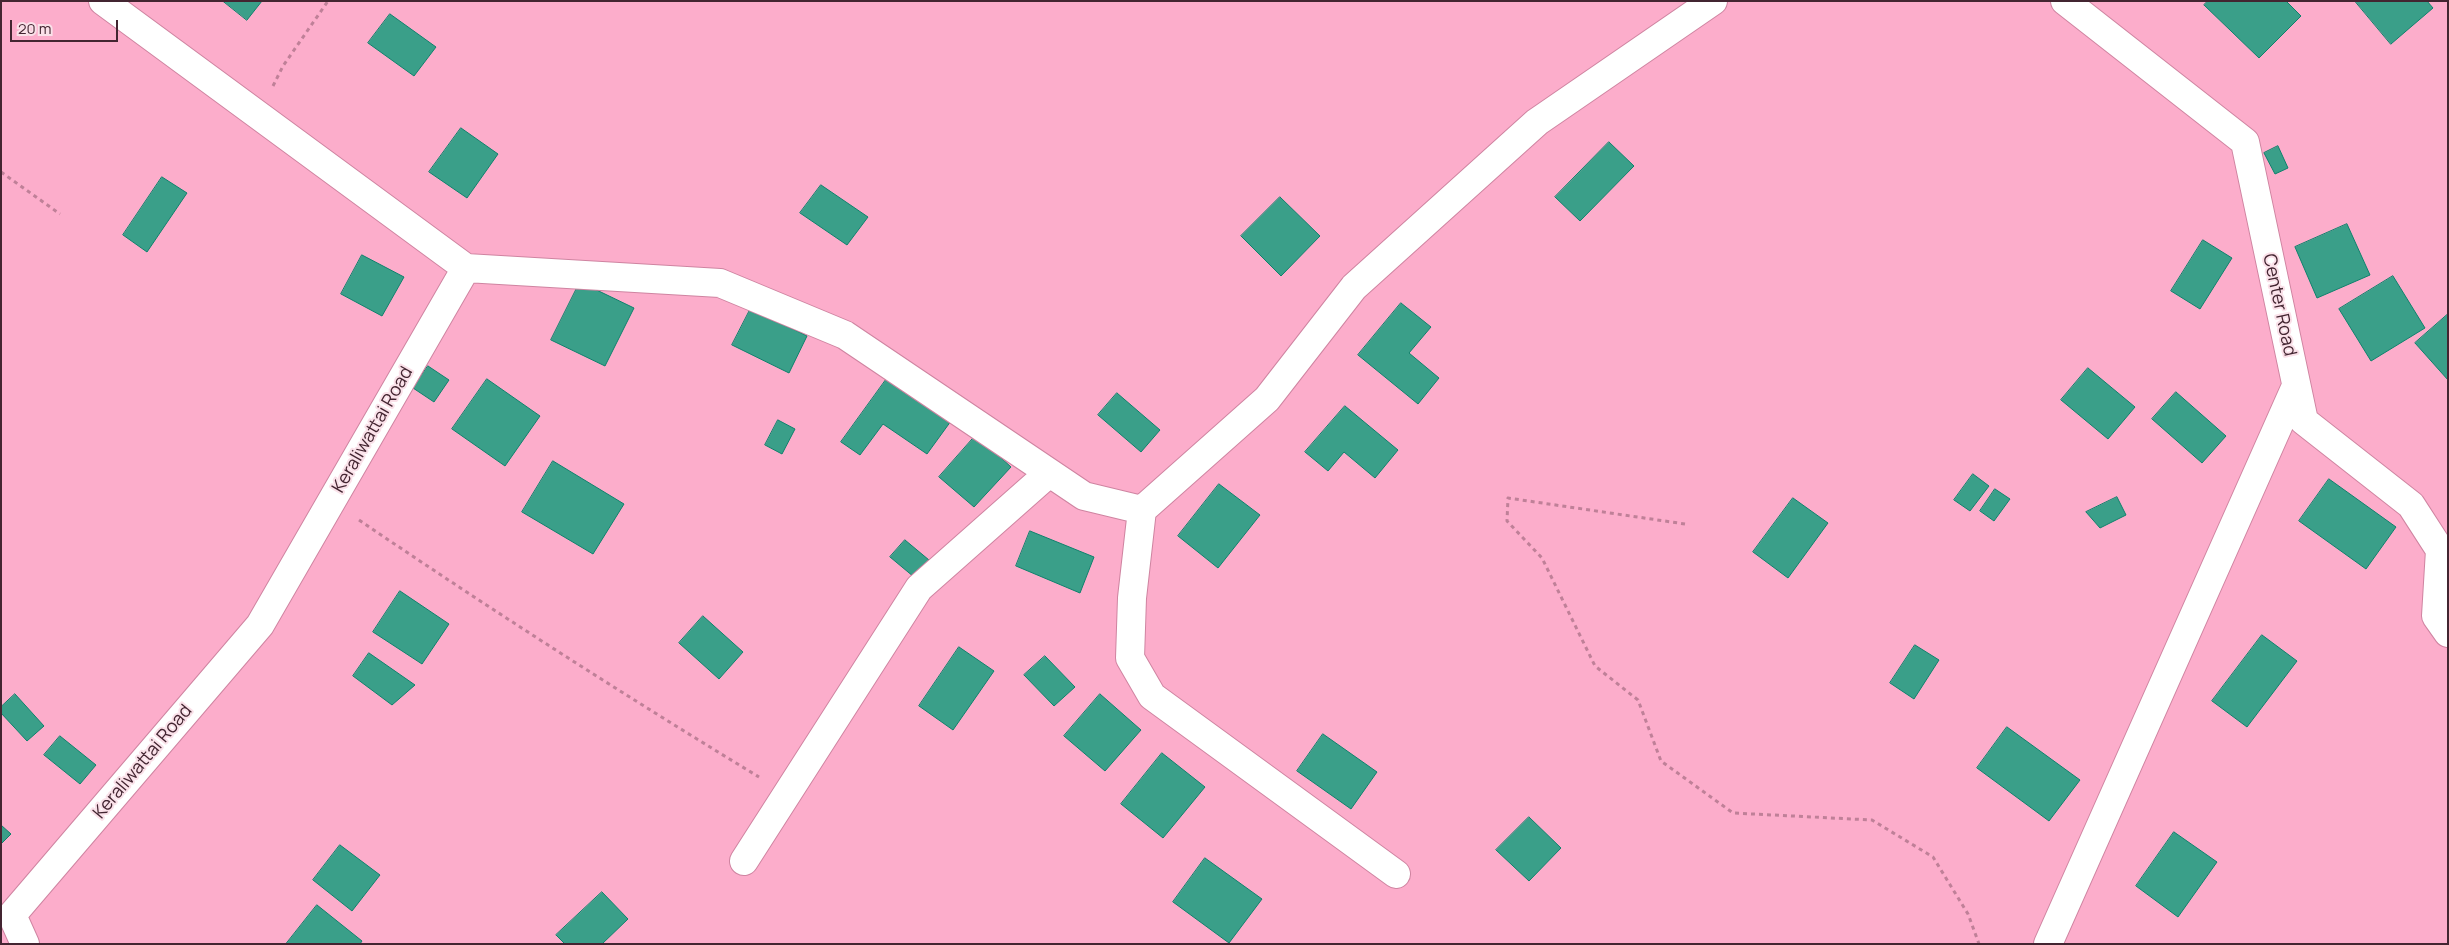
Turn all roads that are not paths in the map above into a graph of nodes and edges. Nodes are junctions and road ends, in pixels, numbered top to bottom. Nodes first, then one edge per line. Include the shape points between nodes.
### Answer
1 (103, 1) edge
2 (1712, 1) edge
3 (2065, 1) edge
4 (466, 268) junction
5 (2296, 386) junction
6 (1049, 473) junction
7 (1142, 510) junction
8 (2448, 633) edge
9 (744, 861) dead end
10 (1396, 874) dead end
11 (7, 914) edge
12 (25, 944) edge
13 (2048, 944) edge

1 - 4 street
2 - 7 street via 1537,122 1354,287 1267,399
3 - 5 street, Center Road via 2245,142
4 - 6 street via 720,283 845,335
4 - 11 street, Keraliwattai Road via 260,625
5 - 8 street, Center Road via 2304,422 2410,505 2440,550 2436,616
5 - 13 street
6 - 7 street via 1084,496
6 - 9 street via 919,588
7 - 10 street via 1132,598 1130,658 1152,696
11 - 12 street, Keraliwattai Road

